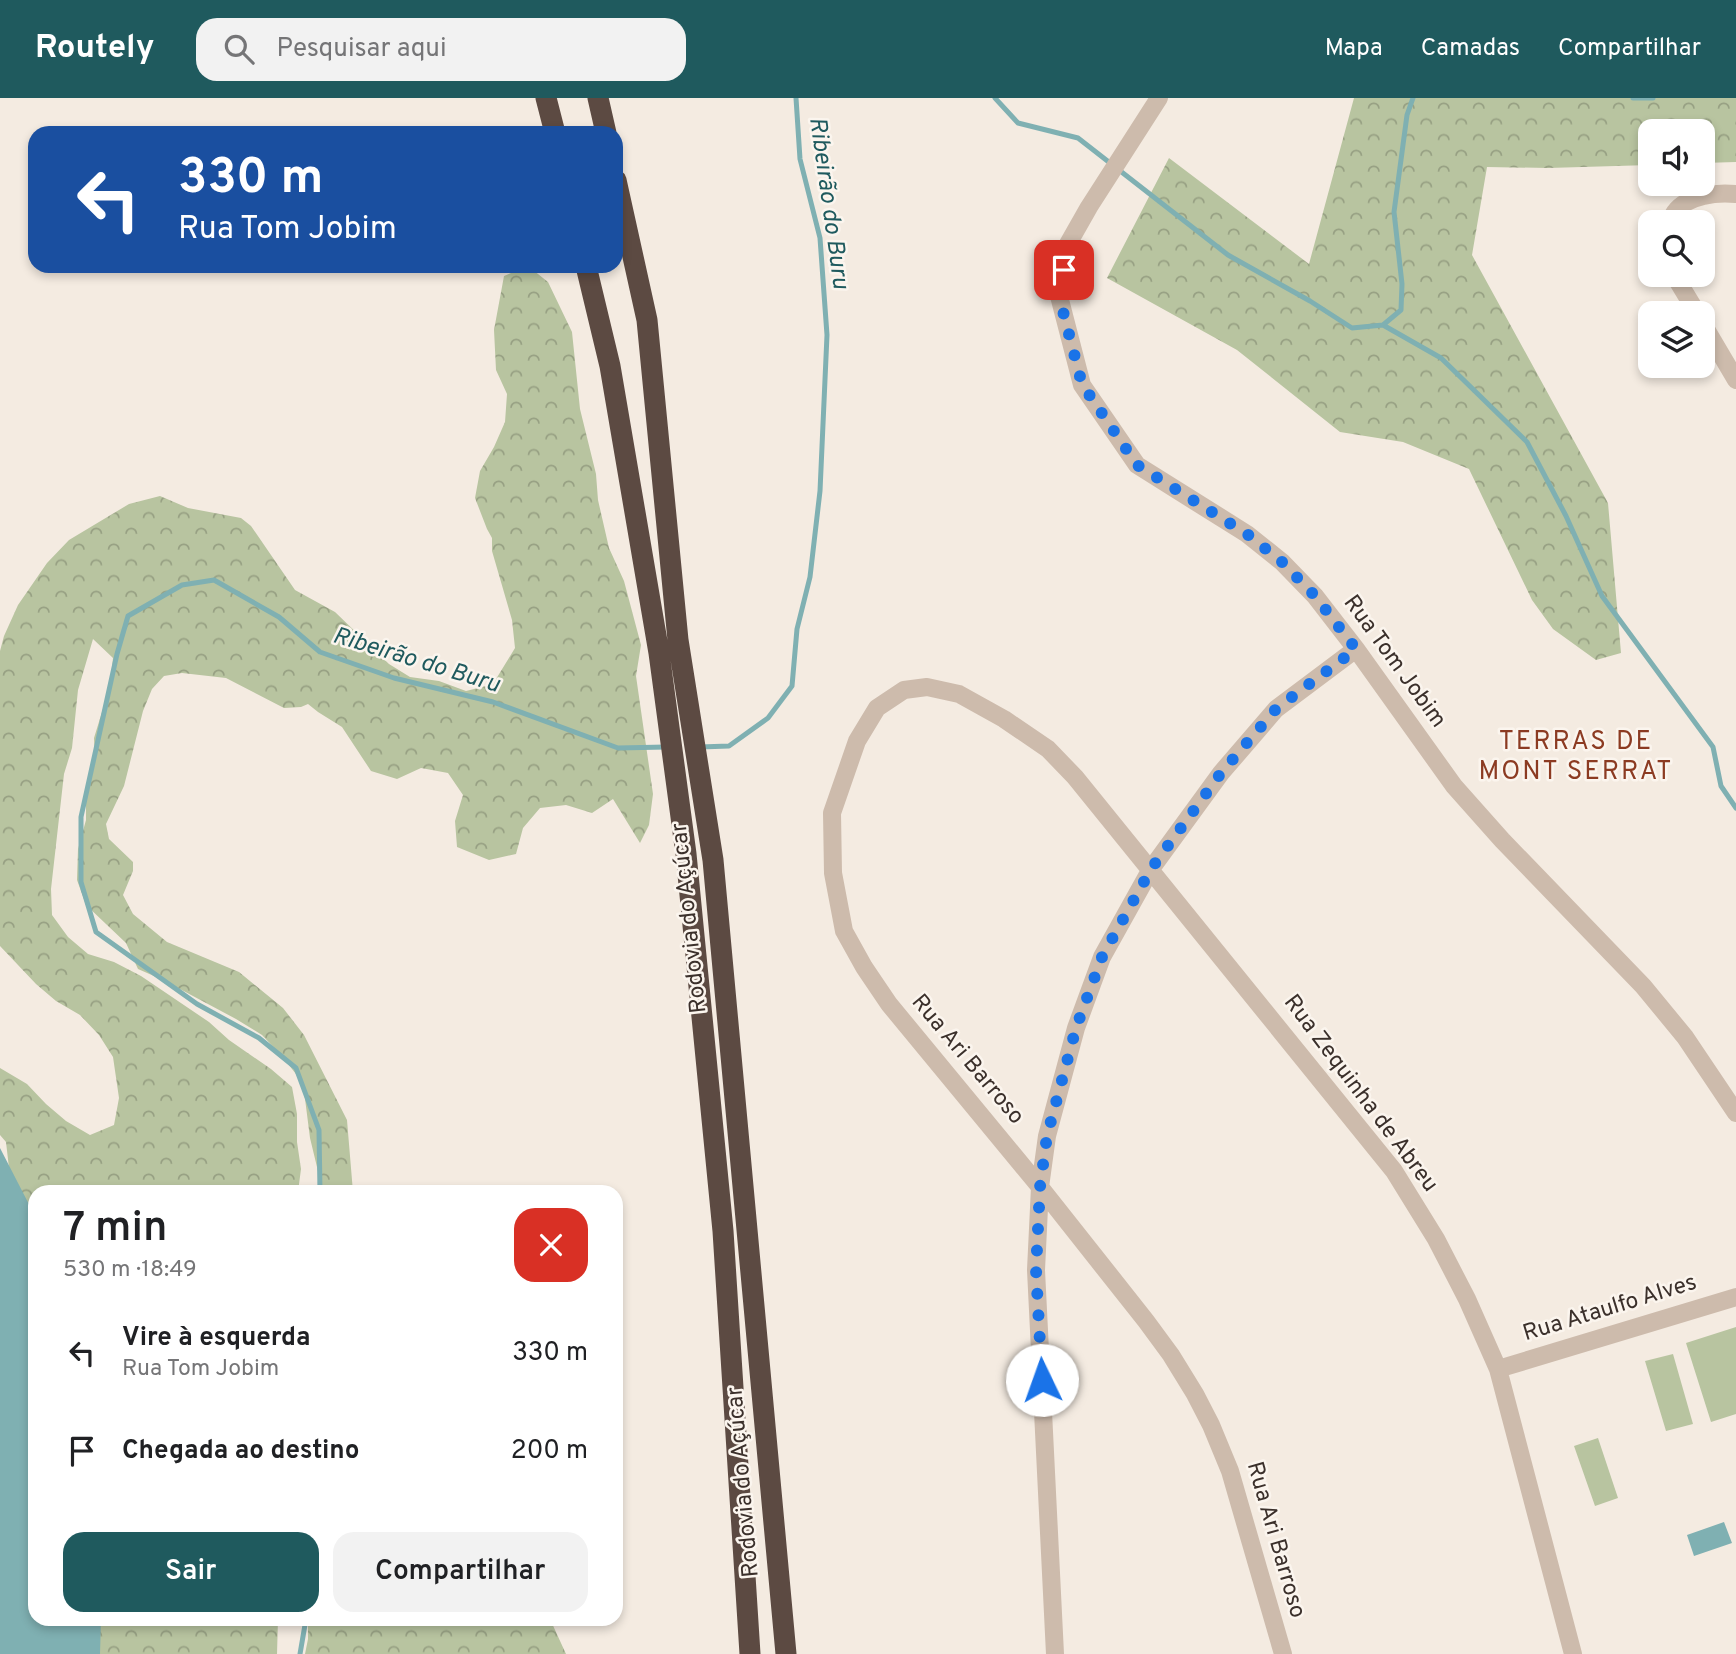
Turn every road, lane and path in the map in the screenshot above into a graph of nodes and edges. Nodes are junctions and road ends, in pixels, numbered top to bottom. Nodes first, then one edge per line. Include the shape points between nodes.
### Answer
1 (546, 98) edge
2 (598, 98) edge
3 (1159, 98) edge
4 (553, 126) edge
5 (604, 126) edge
6 (1736, 194) edge
7 (1676, 210) edge
8 (623, 212) edge
9 (588, 273) edge
10 (1715, 344) edge
11 (1736, 380) edge
12 (1356, 649) junction
13 (927, 687) joint
14 (1151, 869) junction
15 (1736, 1113) edge
16 (1040, 1187) junction
17 (1736, 1297) edge
18 (1499, 1369) junction
19 (750, 1654) edge
20 (786, 1654) edge
21 (1055, 1654) edge
22 (1283, 1654) edge
23 (1573, 1654) edge

1 - 4 highway
2 - 5 highway
3 - 12 street, Rua Tom Jobim via 1068,244 1059,296 1082,384 1137,465 1247,534 1282,562
6 - 7 street via 1694,199
8 - 20 highway, Rodovia do Açúcar via 647,320 678,639 713,860
9 - 19 highway, Rodovia do Açúcar via 610,366 659,653 686,854 723,1231
10 - 11 street
12 - 14 street via 1276,709 1221,773
12 - 15 street, Rua Tom Jobim via 1454,786 1643,986 1685,1037
13 - 14 street, Rua Zequinha de Abreu via 959,694 1048,749
13 - 16 street, Rua Ari Barroso via 904,690 877,708 857,741 842,781 832,813 832,849 844,931 889,1004
14 - 16 street via 1102,957 1076,1028 1047,1136
14 - 18 street, Rua Zequinha de Abreu via 1394,1171 1436,1239
16 - 21 street via 1036,1270
16 - 22 street, Rua Ari Barroso via 1146,1321 1212,1425 1230,1471
17 - 18 street, Rua Ataulfo Alves
18 - 23 street, Rua Zequinha de Abreu

